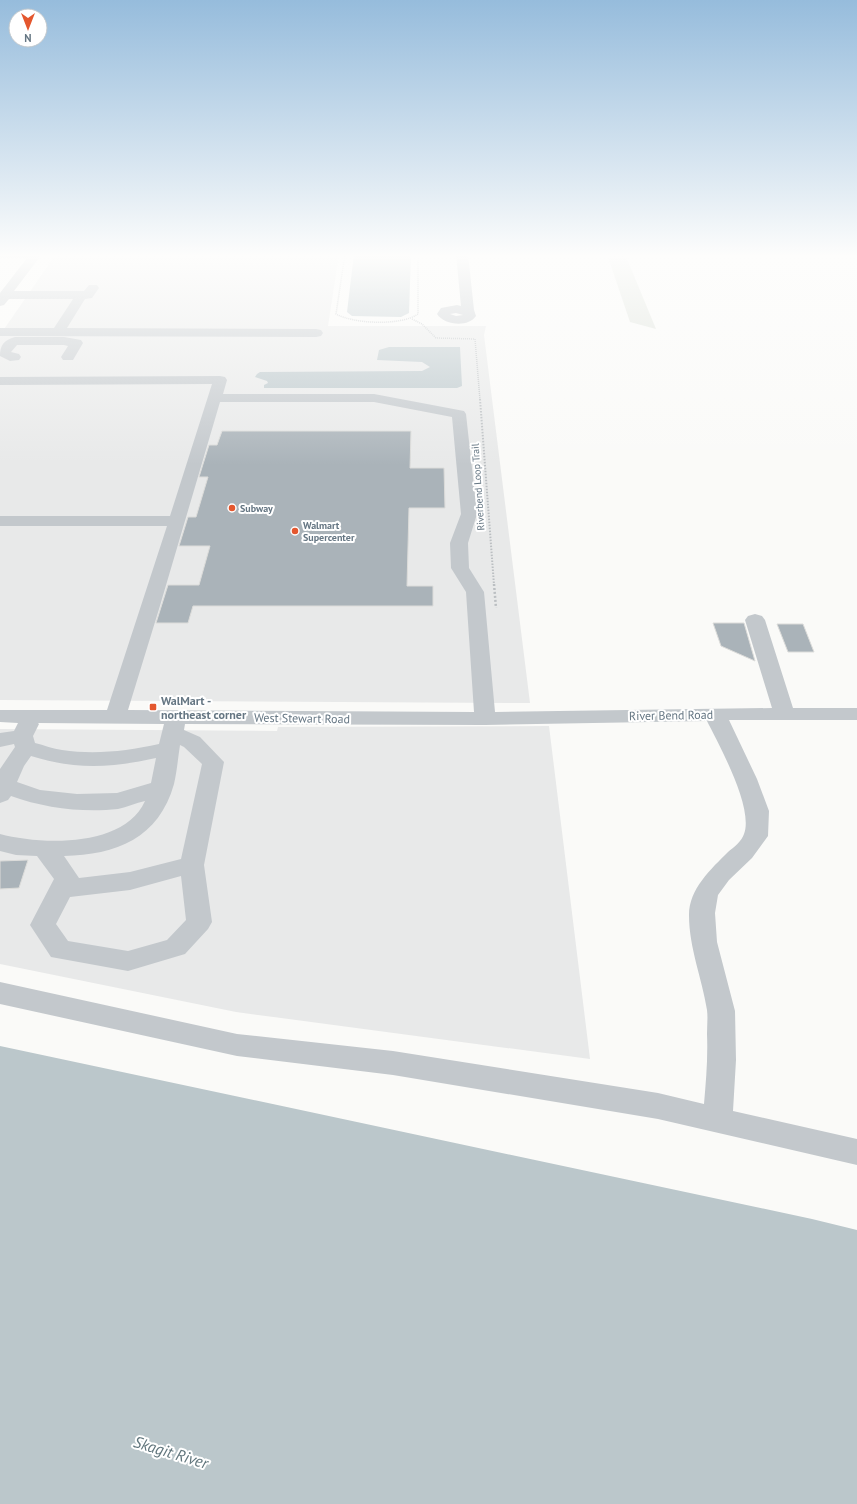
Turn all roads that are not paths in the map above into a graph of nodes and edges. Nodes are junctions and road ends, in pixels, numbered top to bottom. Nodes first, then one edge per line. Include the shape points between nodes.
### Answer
1 (63, 324) edge
2 (0, 332) edge
3 (58, 332) junction
4 (316, 333) dead end
5 (14, 357) dead end
6 (68, 357) dead end
7 (88, 367) dead end
8 (6, 381) edge
9 (97, 381) junction
10 (0, 393) edge
11 (214, 398) junction
12 (0, 521) edge
13 (177, 521) junction
14 (755, 620) dead end
15 (715, 714) junction
16 (785, 714) junction
17 (857, 714) edge
18 (0, 716) edge
19 (33, 716) junction
20 (115, 717) junction
21 (484, 719) junction
22 (173, 732) junction
23 (0, 740) edge
24 (24, 742) junction
25 (161, 788) junction
26 (2, 790) edge
27 (5, 846) edge
28 (44, 848) junction
29 (192, 866) junction
30 (61, 889) junction
31 (0, 993) edge
32 (718, 1119) junction
33 (857, 1152) edge

1 - 3 street
2 - 3 street
3 - 4 street
5 - 6 street via 4,353 10,343 15,341 76,343
7 - 9 street via 101,371
8 - 9 street
8 - 10 street via 7,388
9 - 11 street via 220,380
11 - 13 street
11 - 21 street via 374,398 459,414 469,514 459,543 460,568 475,592
12 - 13 street
13 - 20 street
14 - 16 street
15 - 16 street, River Bend Road
15 - 21 street, River Bend Road
15 - 32 street via 746,779 757,811 756,836 720,874 706,894 702,913 704,942 721,1011 722,1060
16 - 17 street, River Bend Road
18 - 19 street, West Stewart Road
19 - 20 street, West Stewart Road
19 - 24 street
20 - 22 street, West Stewart Road
21 - 22 street, West Stewart Road
22 - 24 street via 118,759 63,757
22 - 25 street
22 - 29 street via 192,742 213,762
23 - 24 street
24 - 26 street
25 - 26 street via 118,801 78,802
25 - 28 street via 152,811 141,825 126,836 76,848
27 - 28 street
28 - 30 street via 67,878
29 - 30 street via 130,881
29 - 30 street via 199,922 176,947 128,961 60,950 43,925
31 - 32 street via 236,1045 393,1063 658,1106
32 - 33 street

